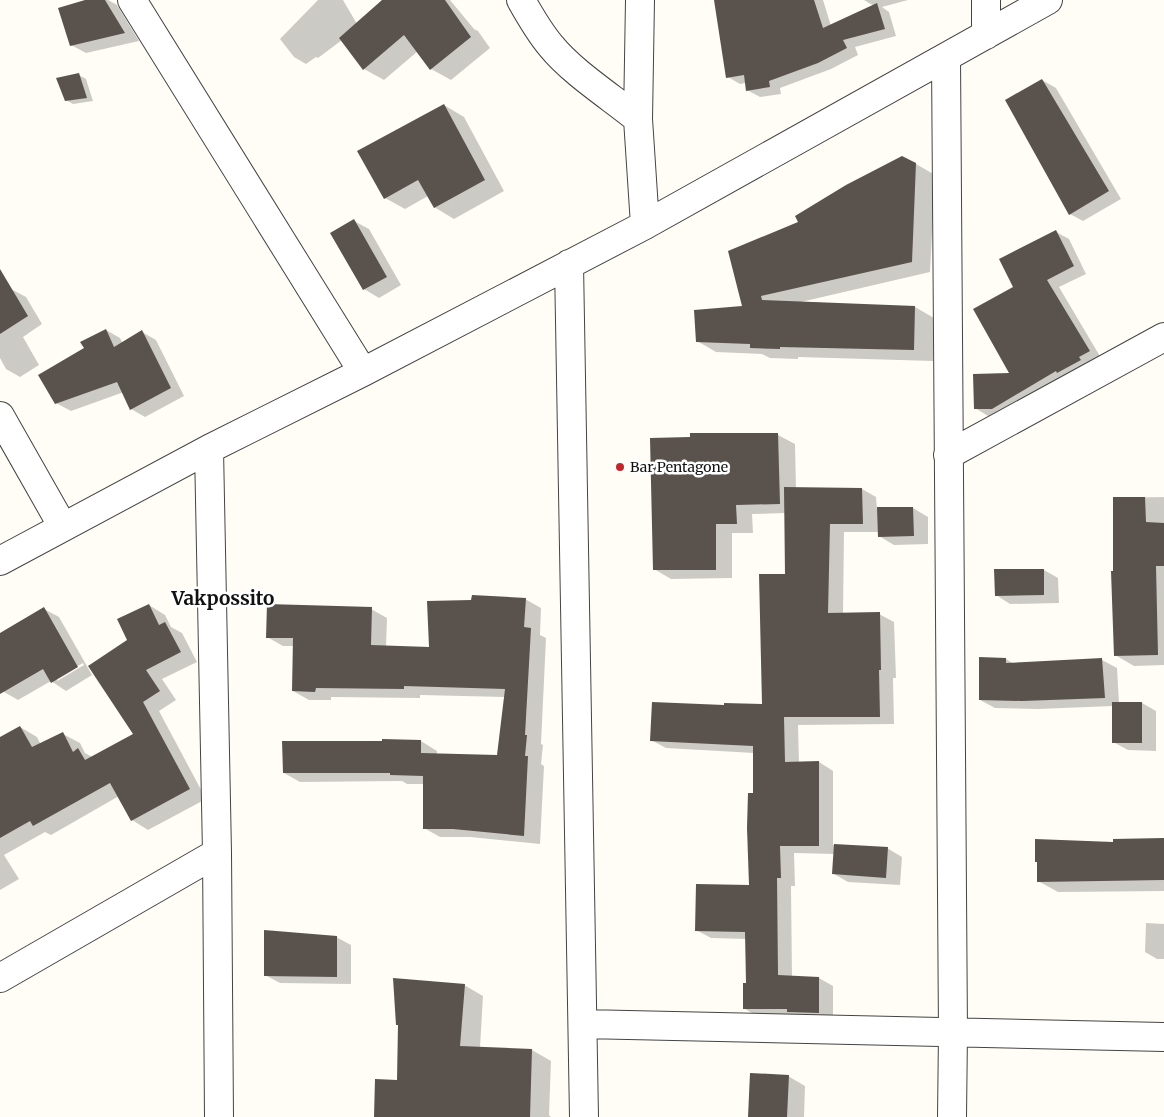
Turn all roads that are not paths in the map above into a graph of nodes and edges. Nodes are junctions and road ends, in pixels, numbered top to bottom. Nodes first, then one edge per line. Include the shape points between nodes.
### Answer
1 (132, 0) edge
2 (521, 0) edge
3 (640, 0) edge
4 (986, 0) edge
5 (1048, 0) edge
6 (986, 35) junction
7 (946, 58) junction
8 (638, 118) junction
9 (644, 225) junction
10 (570, 264) junction
11 (1164, 337) edge
12 (363, 372) junction
13 (0, 416) edge
14 (209, 449) junction
15 (948, 455) junction
16 (63, 527) junction
17 (0, 561) edge
18 (217, 853) junction
19 (0, 978) edge
20 (583, 1024) junction
21 (953, 1032) junction
22 (1164, 1036) edge
23 (219, 1117) edge
24 (584, 1117) edge
25 (952, 1117) edge

1 - 12 street
2 - 8 street via 552,47
3 - 8 street
4 - 6 street
5 - 6 street
6 - 7 street
7 - 9 street
7 - 15 street
8 - 9 street
9 - 10 street
10 - 12 street
10 - 20 street
11 - 15 street
12 - 14 street
13 - 16 street
14 - 16 street
14 - 18 street
15 - 21 street
16 - 17 street
18 - 19 street
18 - 23 street
20 - 21 street
20 - 24 street
21 - 22 street
21 - 25 street

